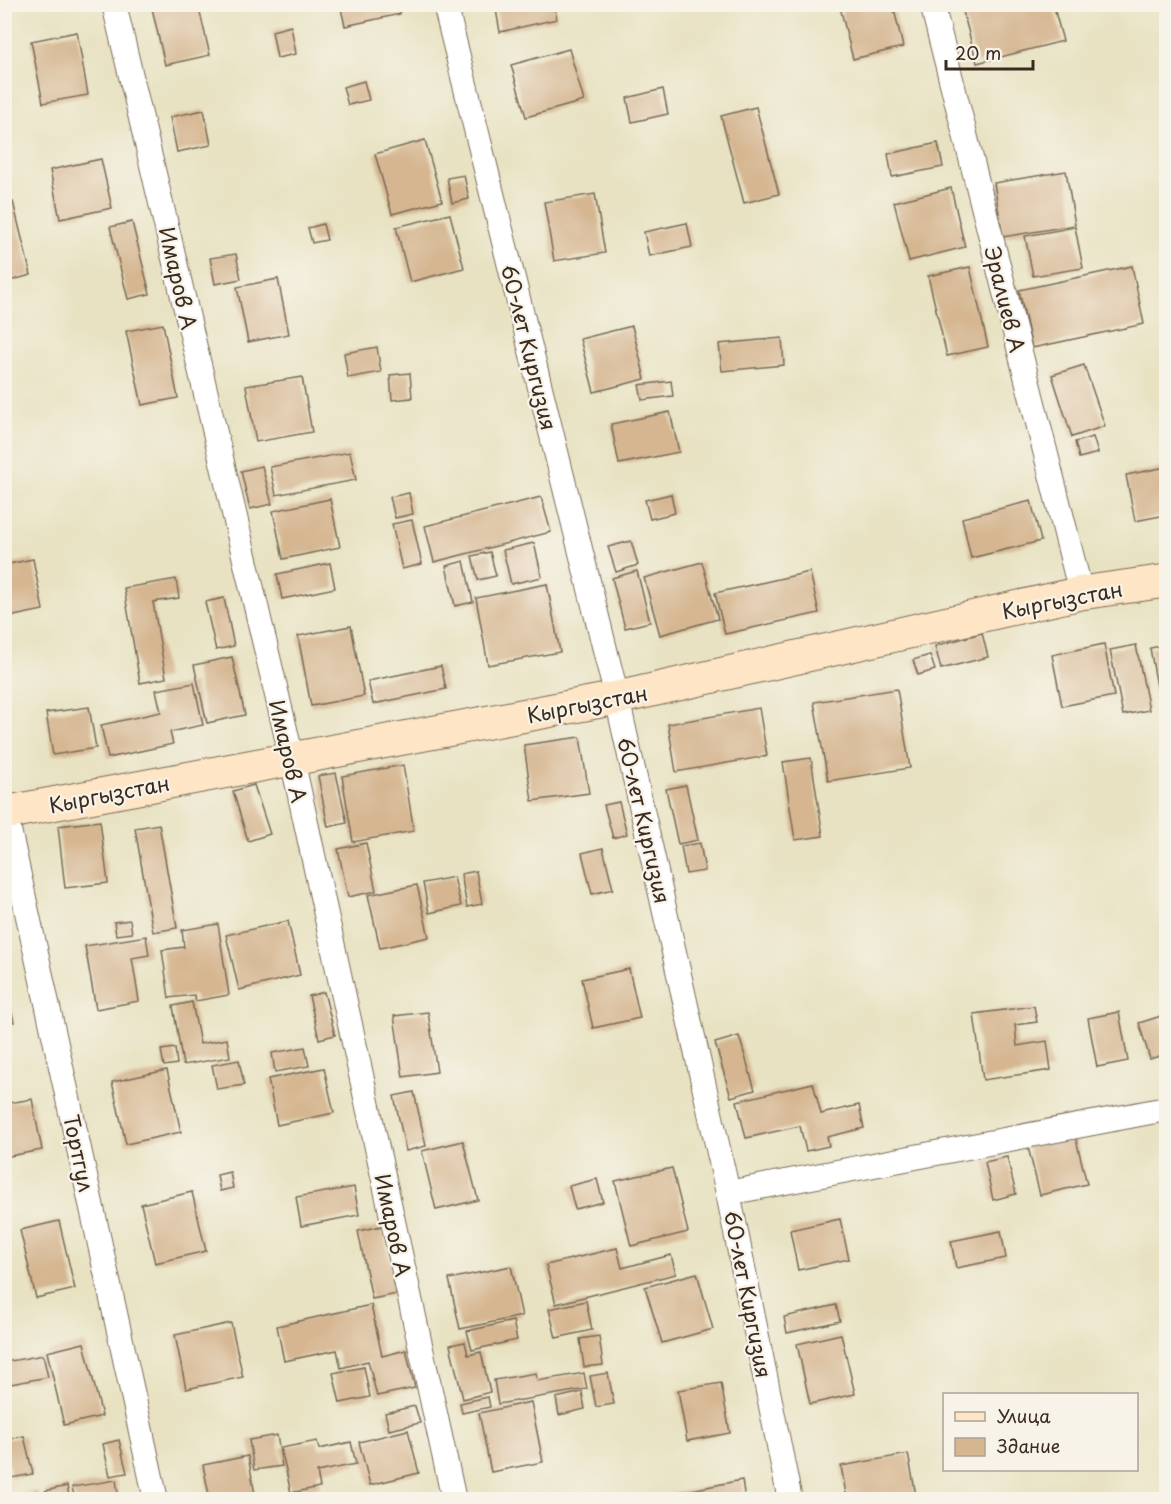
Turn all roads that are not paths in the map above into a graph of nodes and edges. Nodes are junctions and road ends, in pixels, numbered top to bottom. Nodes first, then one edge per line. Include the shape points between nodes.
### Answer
1 (114, 4) edge
2 (445, 4) edge
3 (932, 4) edge
4 (1167, 581) edge
5 (1081, 593) junction
6 (617, 698) junction
7 (292, 759) junction
8 (5, 811) edge
9 (1167, 1110) edge
10 (728, 1193) junction
11 (156, 1500) edge
12 (453, 1500) edge
13 (790, 1500) edge

1 - 7 street, Имаров А
2 - 6 street, 60-лет Киргизия
3 - 5 street, Эралиев А
4 - 5 street, Кыргызстан
5 - 6 street, Кыргызстан
6 - 7 street, Кыргызстан
6 - 10 street, 60-лет Киргизия
7 - 8 street, Кыргызстан
7 - 12 street, Имаров А
8 - 11 street, Тортгул
9 - 10 street
10 - 13 street, 60-лет Киргизия

